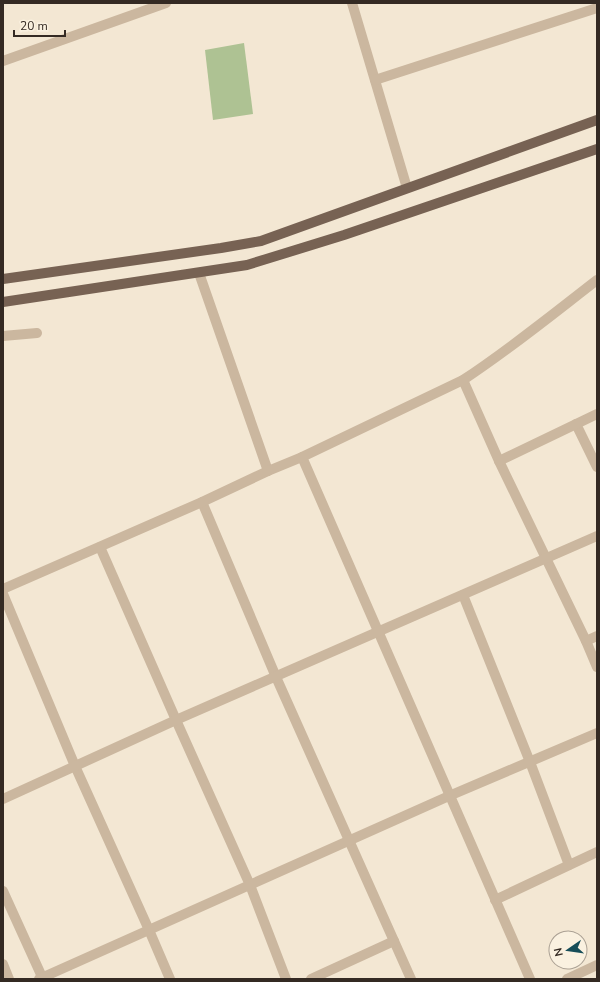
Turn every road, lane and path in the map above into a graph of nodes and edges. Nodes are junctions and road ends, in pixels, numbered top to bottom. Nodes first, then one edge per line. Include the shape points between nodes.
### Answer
1 (166, 3) edge
2 (352, 3) edge
3 (597, 8) edge
4 (3, 61) edge
5 (375, 80) junction
6 (597, 120) edge
7 (597, 149) edge
8 (406, 188) junction
9 (199, 273) junction
10 (3, 278) edge
11 (597, 280) edge
12 (3, 302) edge
13 (37, 333) dead end
14 (3, 336) edge
15 (463, 380) junction
16 (597, 414) edge
17 (576, 424) junction
18 (302, 458) junction
19 (499, 461) junction
20 (597, 467) edge
21 (268, 471) junction
22 (202, 502) junction
23 (597, 536) edge
24 (100, 546) junction
25 (545, 558) junction
26 (3, 589) edge
27 (3, 594) edge
28 (463, 595) junction
29 (378, 633) junction
30 (597, 636) edge
31 (586, 641) junction
32 (597, 668) edge
33 (276, 677) junction
34 (176, 720) junction
35 (597, 733) edge
36 (530, 762) junction
37 (75, 766) junction
38 (449, 796) junction
39 (3, 799) edge
40 (350, 841) junction
41 (597, 852) edge
42 (569, 865) junction
43 (250, 885) junction
44 (3, 891) edge
45 (495, 900) junction
46 (149, 930) junction
47 (394, 941) junction
48 (3, 964) edge
49 (597, 965) edge
50 (9, 979) edge
51 (42, 979) edge
52 (170, 979) edge
53 (286, 979) edge
54 (311, 979) edge
55 (411, 979) edge
56 (530, 979) edge
57 (567, 979) edge

1 - 4 street
2 - 5 street
3 - 5 street
5 - 8 street
6 - 8 main road
7 - 9 main road via 344,236 247,265
8 - 10 main road via 260,241
9 - 12 main road
9 - 21 street
11 - 15 street
13 - 14 street
15 - 18 street
15 - 19 street
16 - 17 street
17 - 19 street
17 - 20 street
18 - 21 street
18 - 29 street
19 - 25 street
21 - 22 street
22 - 24 street
22 - 33 street
23 - 25 street
24 - 26 street
24 - 34 street
25 - 28 street
25 - 31 street
27 - 37 street
28 - 29 street
28 - 36 street
29 - 33 street
29 - 38 street
30 - 31 street
31 - 32 street
33 - 34 street
33 - 40 street
34 - 37 street
34 - 43 street
35 - 36 street
36 - 38 street
36 - 42 street
37 - 39 street
37 - 46 street
38 - 40 street
38 - 45 street
40 - 43 street
40 - 47 street
41 - 42 street
42 - 45 street
43 - 46 street
43 - 53 street
44 - 51 street
45 - 56 street
46 - 51 street
46 - 52 street
47 - 54 street
47 - 55 street
48 - 50 street
49 - 57 street

